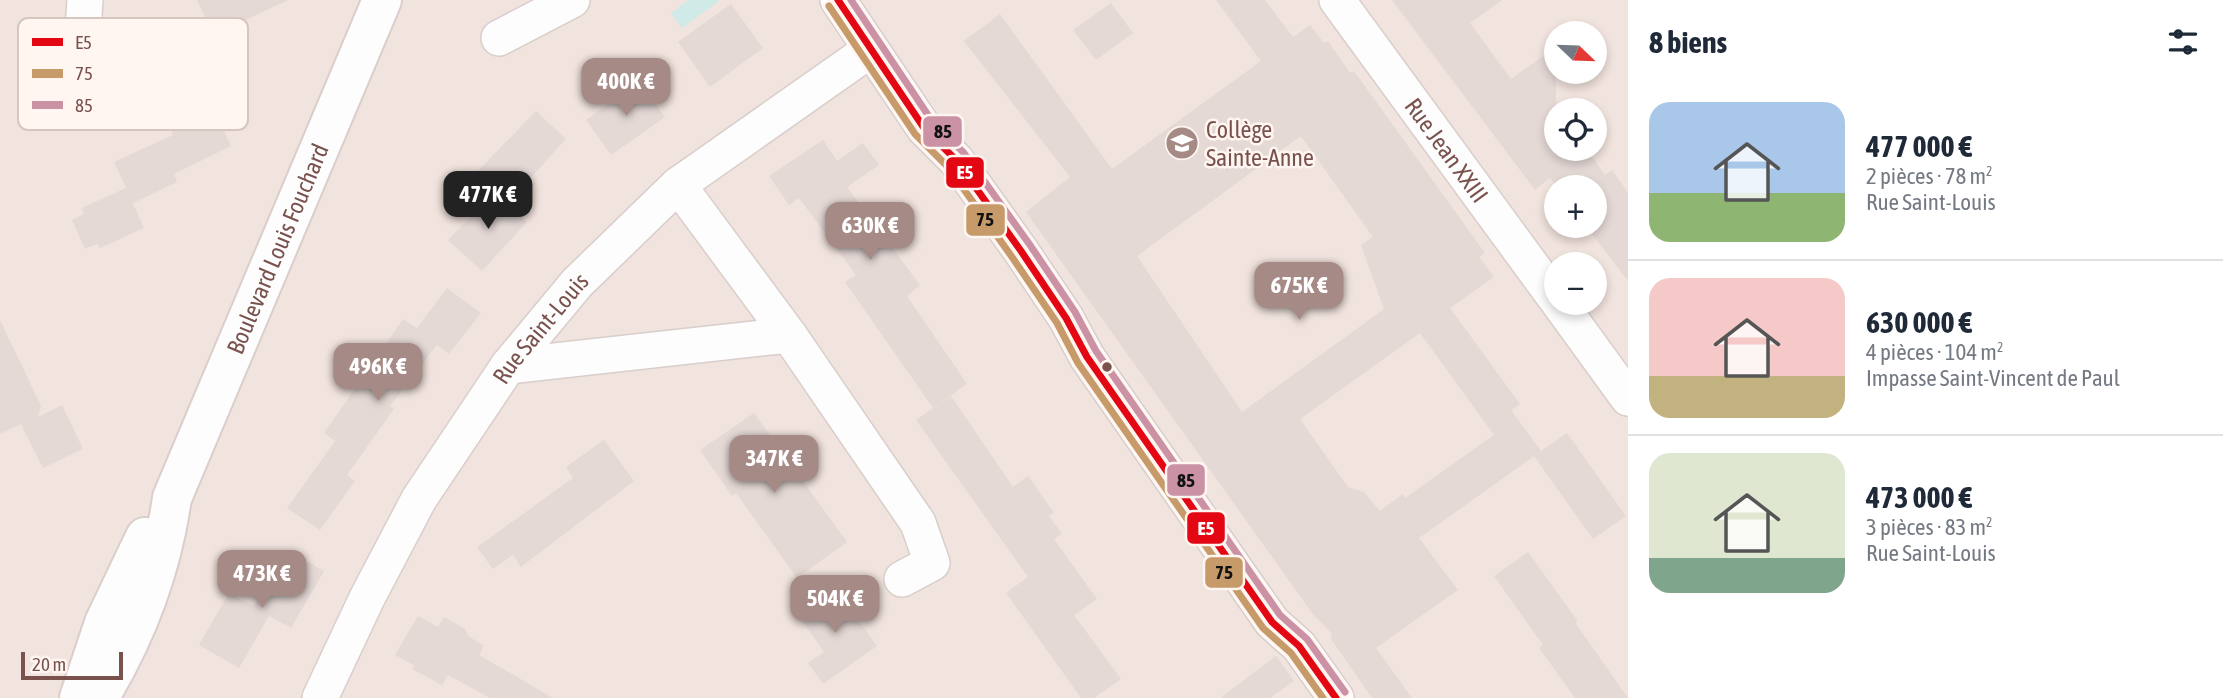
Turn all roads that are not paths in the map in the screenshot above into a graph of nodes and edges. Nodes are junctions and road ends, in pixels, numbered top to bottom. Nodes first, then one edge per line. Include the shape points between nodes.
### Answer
1 (85, 0) edge
2 (382, 0) edge
3 (572, 0) edge
4 (838, 0) edge
5 (1338, 0) edge
6 (84, 18) edge
7 (499, 38) dead end
8 (870, 50) junction
9 (678, 185) junction
10 (1544, 283) edge
11 (1567, 315) edge
12 (789, 335) junction
13 (508, 366) junction
14 (1628, 398) edge
15 (172, 498) junction
16 (902, 579) dead end
17 (79, 698) edge
18 (99, 698) edge
19 (320, 698) edge
20 (1336, 698) edge

1 - 6 street
2 - 15 main road, Boulevard Louis Fouchard
3 - 7 street
4 - 8 street
5 - 10 street, Rue Jean XXIII
8 - 9 street, Rue Saint-Louis
8 - 20 street via 924,128 957,160 1021,251 1087,357 1272,622 1298,646
9 - 12 street
9 - 13 street, Rue Saint-Louis via 577,283
11 - 14 street, Rue Jean XXIII
12 - 13 street
12 - 16 street via 918,523 933,563
13 - 19 street, Rue Saint-Louis via 419,499
15 - 17 main road, Boulevard Louis Fouchard via 154,519 107,615
15 - 18 main road, Boulevard Louis Fouchard via 167,528 128,649

